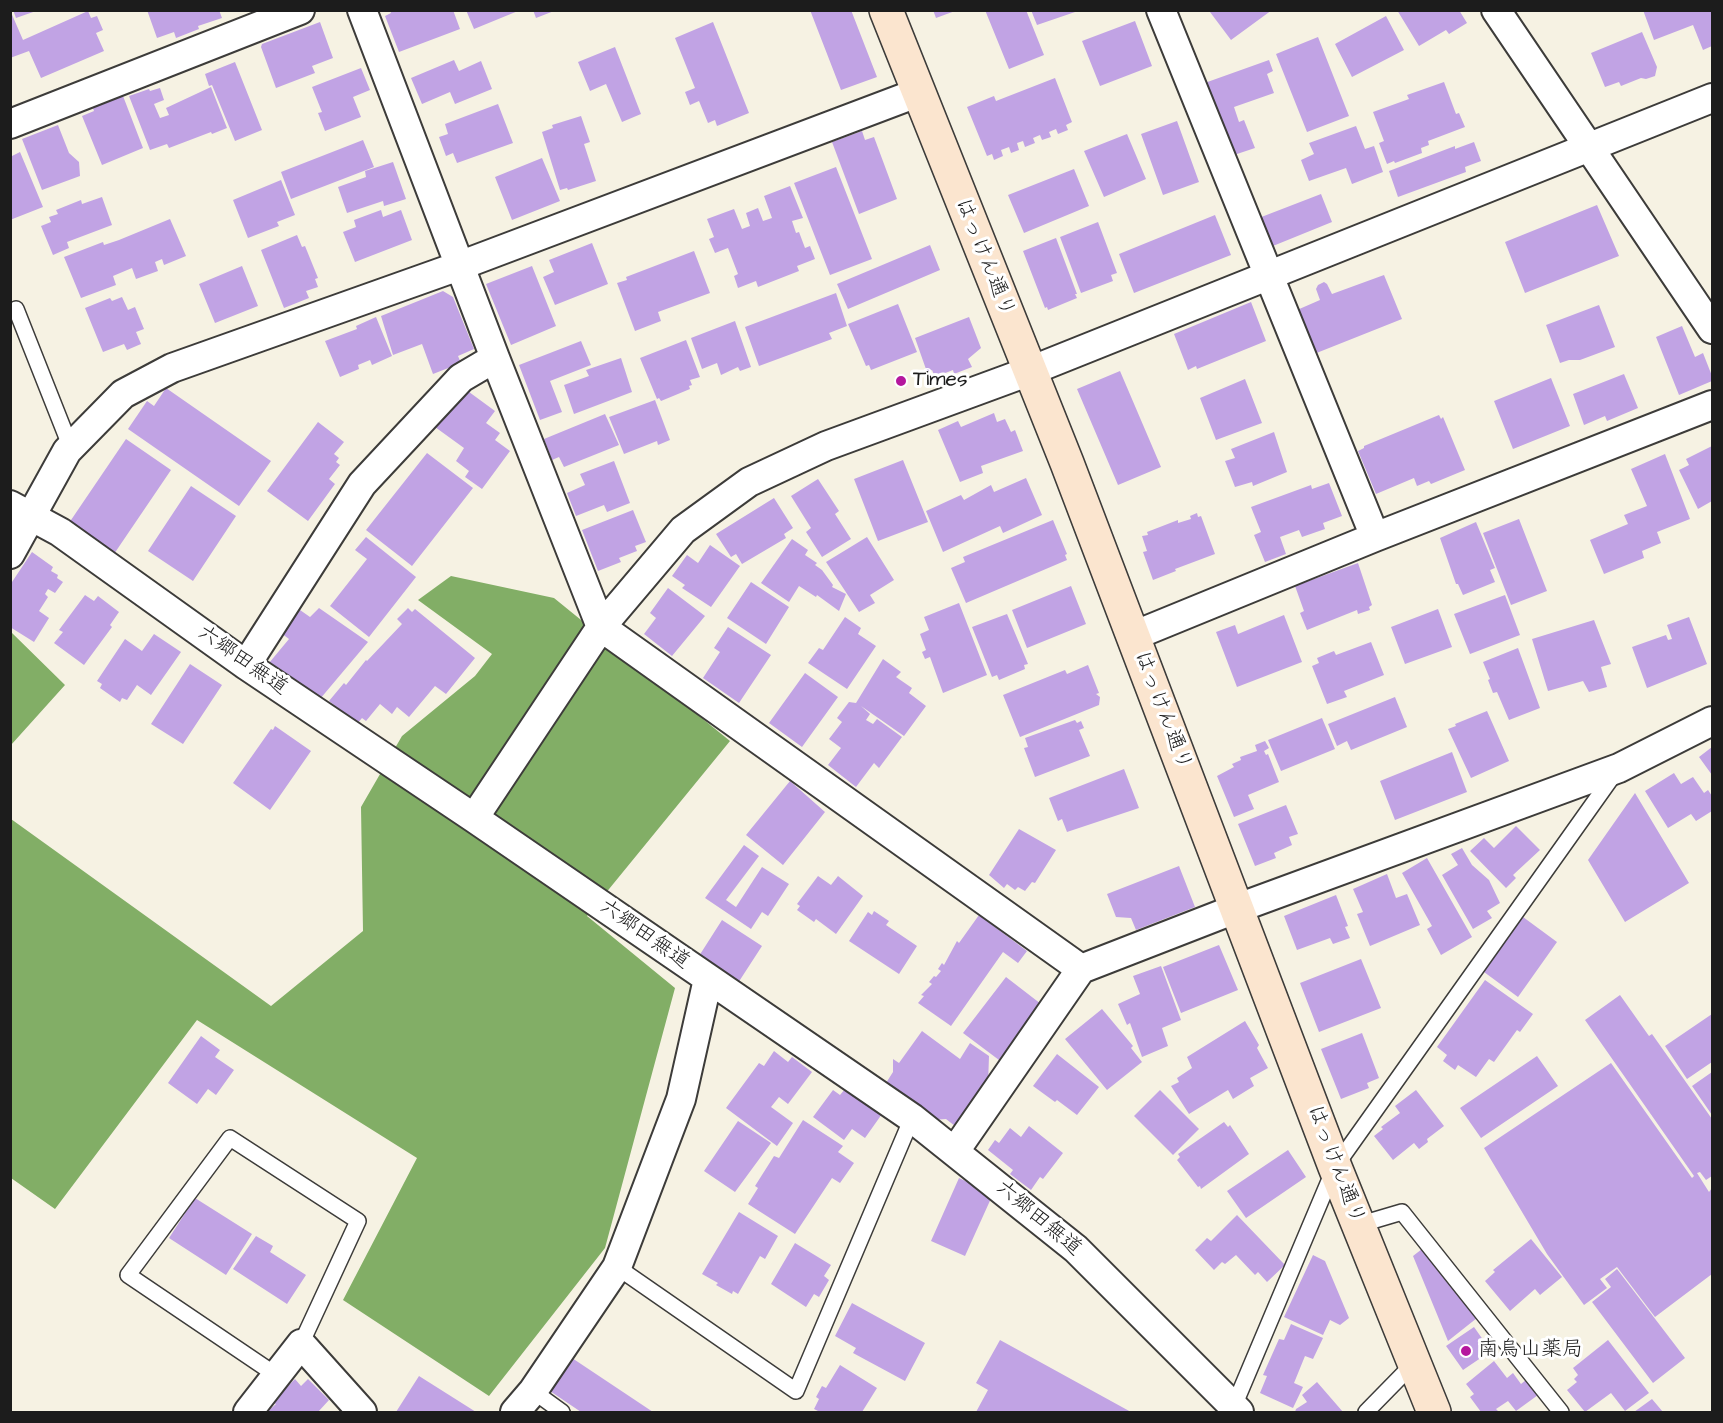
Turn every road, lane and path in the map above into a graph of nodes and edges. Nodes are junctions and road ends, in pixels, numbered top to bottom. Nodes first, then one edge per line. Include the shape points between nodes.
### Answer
1 (300, 10) edge
2 (362, 10) edge
3 (886, 10) edge
4 (1161, 10) edge
5 (1496, 10) edge
6 (917, 93) junction
7 (1713, 98) edge
8 (10, 124) edge
9 (1590, 147) junction
10 (459, 266) junction
11 (1269, 275) junction
12 (16, 309) dead end
13 (1713, 329) edge
14 (495, 358) junction
15 (1030, 371) junction
16 (1713, 405) edge
17 (71, 448) junction
18 (22, 511) edge
19 (1375, 537) junction
20 (10, 554) edge
21 (601, 627) junction
22 (1133, 636) junction
23 (246, 665) junction
24 (1713, 721) edge
25 (1619, 768) junction
26 (474, 818) junction
27 (1238, 908) junction
28 (1081, 969) junction
29 (708, 980) junction
30 (912, 1118) junction
31 (955, 1151) junction
32 (1335, 1167) junction
33 (1358, 1225) junction
34 (617, 1267) junction
35 (301, 1344) junction
36 (1415, 1362) junction
37 (276, 1375) junction
38 (524, 1402) edge
39 (1237, 1409) edge
40 (248, 1413) edge
41 (362, 1413) edge
42 (562, 1413) edge
43 (1366, 1413) edge
44 (1434, 1413) edge
45 (1561, 1413) edge

1 - 8 street
2 - 10 street
3 - 6 street, はっけん通り
4 - 11 street
5 - 9 street
6 - 10 street
6 - 15 street, はっけん通り
7 - 9 street
9 - 11 street
9 - 13 street
10 - 14 street
10 - 17 street via 172,368 123,394
11 - 15 street
11 - 19 street
12 - 17 lane
14 - 21 street
14 - 23 street via 461,378 362,484
15 - 21 street via 826,446 749,482 683,530
15 - 22 street, はっけん通り
16 - 19 street
17 - 18 street
18 - 20 street
18 - 23 street, 六郷田無道 via 60,532
19 - 22 street
21 - 26 street
21 - 28 street
22 - 27 street, はっけん通り
23 - 26 street, 六郷田無道
24 - 25 street
25 - 27 street
25 - 32 lane
26 - 29 street, 六郷田無道
27 - 28 street
27 - 32 street, はっけん通り
28 - 31 street
29 - 30 street, 六郷田無道
29 - 34 street via 681,1099
30 - 31 street, 六郷田無道
30 - 34 lane via 796,1391
31 - 39 street, 六郷田無道 via 1076,1249
32 - 33 street, はっけん通り
32 - 39 lane
33 - 36 street, はっけん通り
33 - 45 lane via 1402,1212
34 - 38 street
35 - 37 street
35 - 37 lane via 358,1221 230,1138 128,1275
35 - 41 street
36 - 43 lane
36 - 44 street, はっけん通り
37 - 40 street
38 - 42 lane

